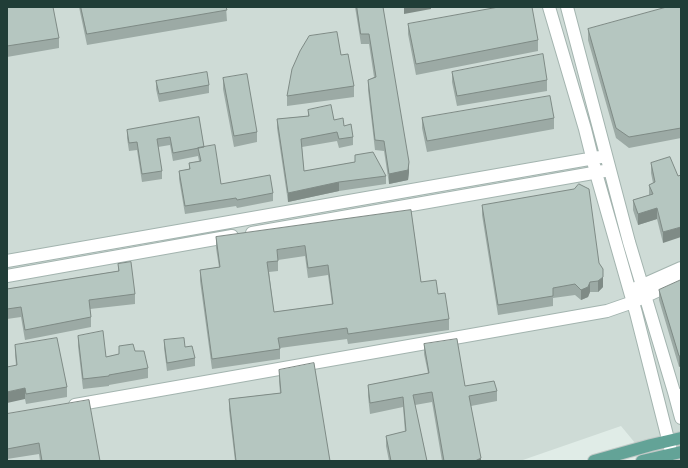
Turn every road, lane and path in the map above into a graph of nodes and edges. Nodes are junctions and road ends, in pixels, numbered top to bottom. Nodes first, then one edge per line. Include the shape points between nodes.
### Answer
1 (549, 7) edge
2 (567, 7) edge
3 (606, 156) junction
4 (592, 158) junction
5 (610, 170) junction
6 (596, 173) junction
7 (620, 208) junction
8 (299, 210) junction
9 (606, 211) junction
10 (302, 224) junction
11 (7, 261) edge
12 (681, 268) edge
13 (7, 276) edge
14 (681, 280) edge
15 (644, 291) junction
16 (631, 297) junction
17 (677, 395) edge
18 (62, 407) edge
19 (681, 418) edge
20 (681, 438) edge
21 (668, 441) junction
22 (651, 445) junction
23 (676, 453) edge
24 (649, 460) edge
25 (594, 461) edge

1 - 4 street
2 - 3 street
3 - 4 street
3 - 5 street
4 - 6 street
4 - 8 street
5 - 6 street
5 - 7 street
6 - 9 street
6 - 10 street
7 - 9 street
7 - 15 street
8 - 10 street
8 - 11 street
9 - 16 street
10 - 13 street
12 - 15 street
14 - 15 street via 660,289
15 - 16 street
15 - 17 street
16 - 18 street via 621,307 607,311
16 - 21 street
17 - 19 street
20 - 21 main road
21 - 22 main road
21 - 23 street
22 - 24 street
22 - 25 main road
23 - 24 main road

